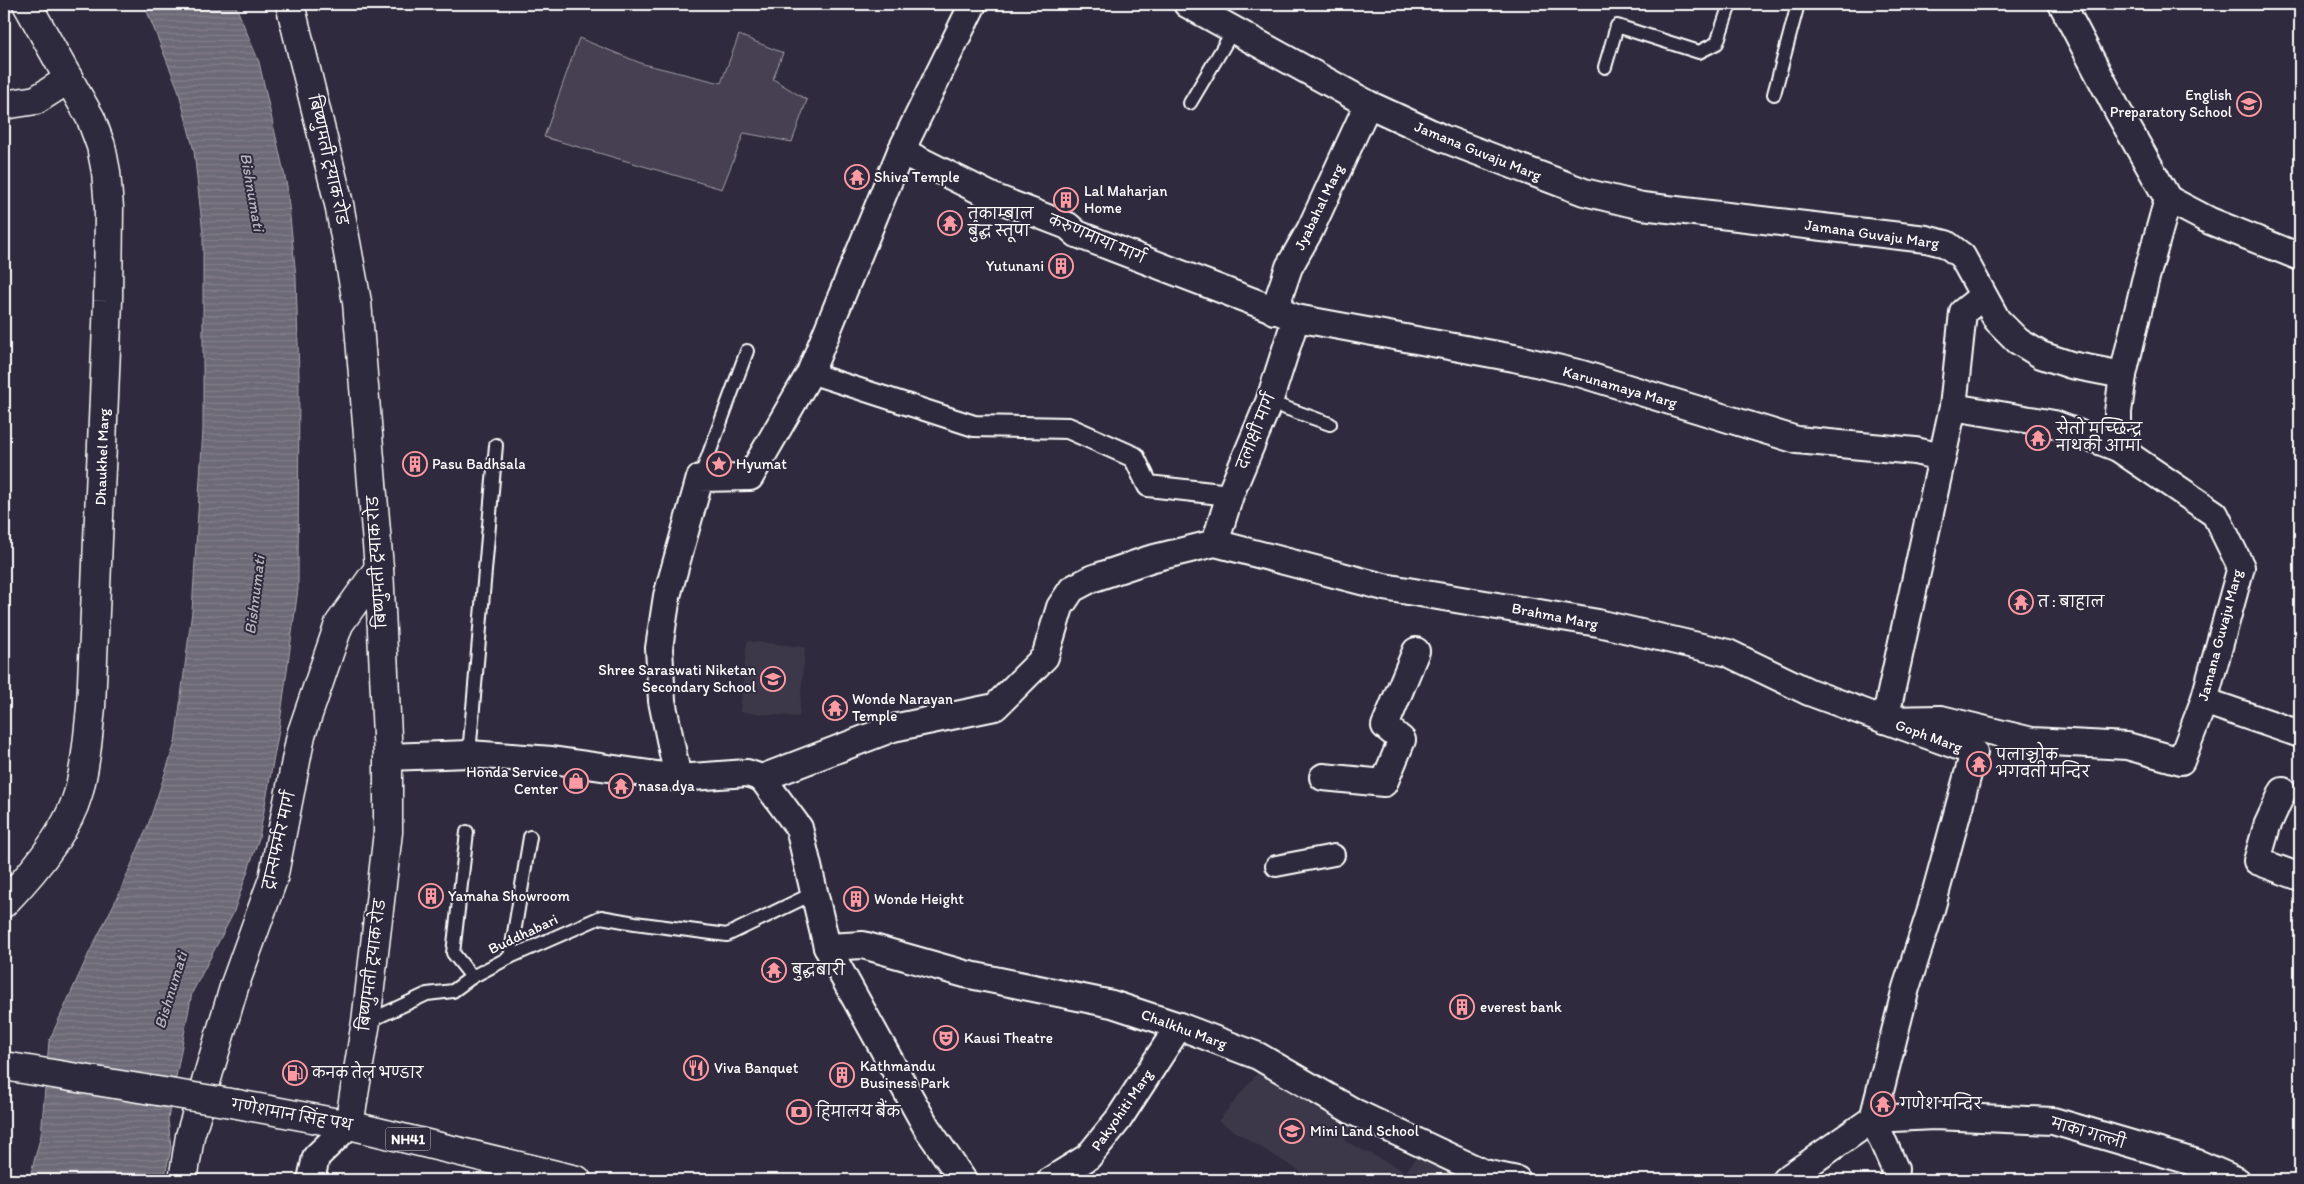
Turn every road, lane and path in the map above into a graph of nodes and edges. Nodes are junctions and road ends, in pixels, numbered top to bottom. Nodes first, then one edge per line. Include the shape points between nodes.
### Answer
1 (27, 4) edge
2 (290, 4) edge
3 (972, 4) edge
4 (1187, 4) edge
5 (1730, 4) edge
6 (1798, 4) edge
7 (2062, 4) edge
8 (1234, 29) junction
9 (1605, 67) dead end
10 (69, 79) junction
11 (1774, 94) dead end
12 (1190, 103) dead end
13 (1368, 104) junction
14 (4, 105) edge
15 (902, 151) junction
16 (2168, 199) junction
17 (2300, 257) edge
18 (1983, 296) junction
19 (1285, 314) junction
20 (747, 351) dead end
21 (810, 373) junction
22 (2123, 375) junction
23 (1269, 402) junction
24 (1953, 406) junction
25 (1330, 424) dead end
26 (496, 445) dead end
27 (2118, 448) junction
28 (1942, 458) junction
29 (700, 478) junction
30 (1230, 495) junction
31 (1215, 543) junction
32 (379, 568) junction
33 (1416, 651) dead end
34 (2204, 701) junction
35 (1885, 720) junction
36 (2300, 734) edge
37 (469, 754) junction
38 (388, 757) junction
39 (1323, 777) dead end
40 (678, 778) junction
41 (762, 778) junction
42 (2283, 791) dead end
43 (467, 832) dead end
44 (530, 837) dead end
45 (1334, 855) dead end
46 (1276, 866) dead end
47 (2300, 876) edge
48 (814, 893) junction
49 (4, 903) edge
50 (828, 947) junction
51 (510, 957) junction
52 (472, 977) junction
53 (366, 1022) junction
54 (1179, 1026) junction
55 (4, 1066) edge
56 (1873, 1119) junction
57 (349, 1125) junction
58 (183, 1180) edge
59 (311, 1180) edge
60 (577, 1180) edge
61 (963, 1180) edge
62 (1051, 1180) edge
63 (1517, 1180) edge
64 (1785, 1180) edge
65 (1894, 1180) edge
66 (2236, 1180) edge

1 - 10 main road, Dhaukhel Marg
2 - 32 main road, बिष्णुमती ट्रयाक रोड via 339,204 357,302
3 - 15 street
4 - 8 street, Jamana Guvaju Marg
5 - 9 lane via 1717,43 1699,52 1617,26
6 - 11 lane
7 - 16 street
8 - 12 lane
8 - 13 street, Jamana Guvaju Marg
10 - 14 main road via 36,100
10 - 49 main road, Dhaukhel Marg via 91,118 101,146 109,208 91,707 87,754 78,795 63,828 23,884
13 - 18 street, Jamana Guvaju Marg via 1442,138 1613,200 1946,244 1962,256
13 - 19 street, Jyabahal Marg via 1310,230 1289,267
15 - 19 street, करुणमाया मार्ग via 993,197 1068,226 1077,234
15 - 21 street
16 - 17 street via 2210,222
16 - 22 street
18 - 22 street, Jamana Guvaju Marg via 1998,320 2018,341 2041,355
18 - 24 street, Goph Marg via 1963,312
19 - 23 street, दलाक्षी मार्ग
19 - 28 street, Karunamaya Marg via 1563,370 1797,440 1915,451
20 - 29 lane
21 - 29 street via 750,477
21 - 30 street via 974,426 1068,428 1134,457 1148,486
22 - 27 street
23 - 25 lane
23 - 30 street, दलाक्षी मार्ग
24 - 27 street via 2054,424
24 - 28 street, Goph Marg
26 - 37 lane
27 - 34 street, Jamana Guvaju Marg via 2215,514 2241,567
28 - 35 street, Goph Marg
29 - 40 street via 666,596 659,648 662,701
30 - 31 street, दलाक्षी मार्ग
31 - 35 street, Brahma Marg via 1384,587 1598,623 1728,653 1809,692
31 - 41 street via 1150,560 1091,579 1072,589 1060,607 1044,657 995,707 893,728
32 - 38 main road, बिष्णुमती ट्रयाक रोड
32 - 58 main road, ट्रान्सफर्मर मार्ग via 339,624 301,735 273,879 235,984 193,1126
33 - 39 street via 1385,726 1402,740 1384,783
34 - 35 street, Jamana Guvaju Marg via 2181,760 2127,746 2032,741 1941,719
34 - 36 street
35 - 56 street, Goph Marg via 1974,752 1906,988
37 - 38 street
37 - 40 street via 552,760
38 - 53 main road, बिष्णुमती ट्रयाक रोड via 388,832
40 - 41 street via 747,773
41 - 48 street via 799,828
42 - 47 street via 2267,826 2257,861
43 - 52 lane via 453,954
44 - 51 lane
45 - 46 street
48 - 50 street
48 - 51 lane, Buddhabari via 727,935 601,917
50 - 54 street, Chalkhu Marg via 863,945 966,974 1112,1004
50 - 61 street via 927,1128
51 - 52 lane, Buddhabari
52 - 53 lane, Buddhabari via 453,991 427,994
53 - 57 main road, बिष्णुमती ट्रयाक रोड
54 - 62 street, Pakyohiti Marg via 1118,1120 1094,1150
54 - 63 street, Chalkhu Marg via 1258,1056 1354,1112 1484,1173
55 - 57 main road, गणेशमान सिंह पथ / NH41, bridge
56 - 64 street
56 - 65 street via 1895,1169
56 - 66 street, माका गल्ली via 1934,1116 2053,1121 2197,1163
57 - 59 street via 316,1157
57 - 60 main road, गणेशमान सिंह पथ / NH41

